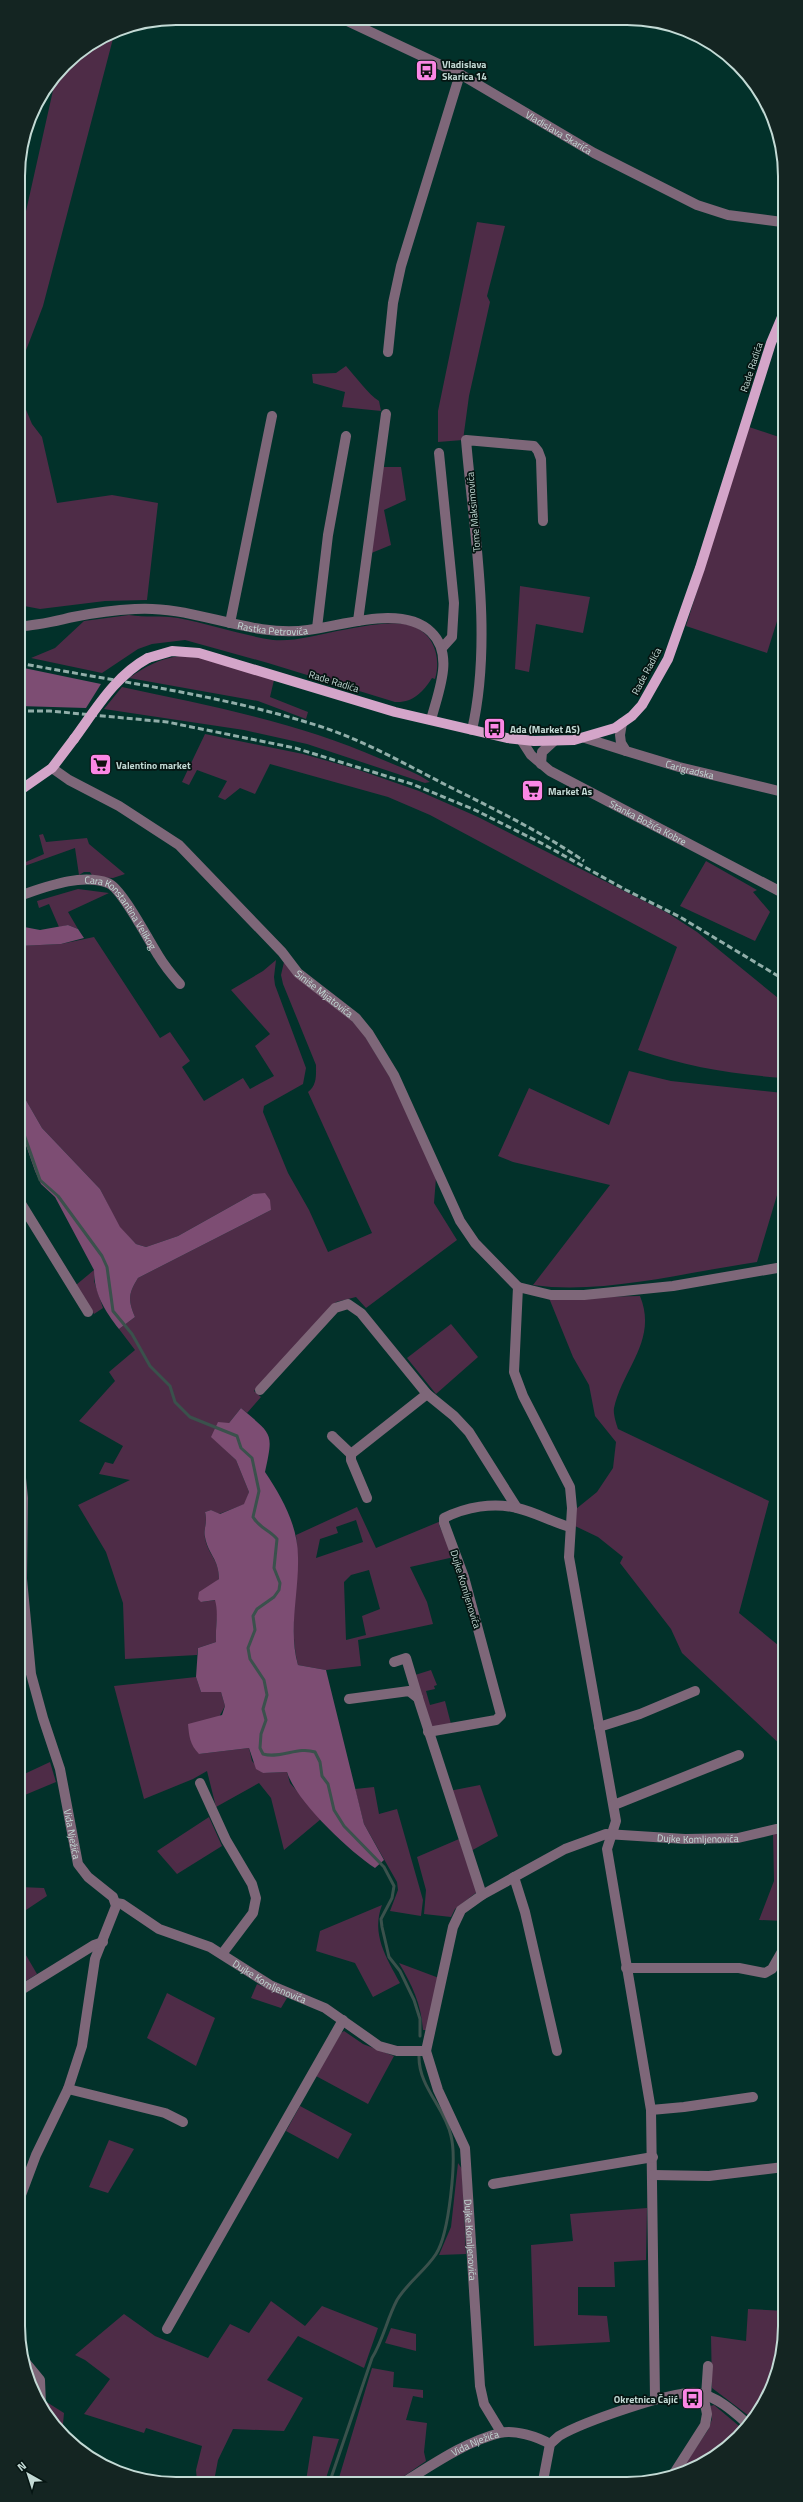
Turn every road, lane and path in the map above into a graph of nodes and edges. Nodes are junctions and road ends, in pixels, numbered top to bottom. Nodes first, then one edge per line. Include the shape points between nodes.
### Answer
1 (356, 25) edge
2 (460, 74) junction
3 (778, 221) edge
4 (778, 327) edge
5 (388, 352) dead end
6 (386, 414) dead end
7 (272, 416) dead end
8 (346, 436) dead end
9 (439, 453) dead end
10 (542, 522) dead end
11 (358, 621) junction
12 (230, 623) junction
13 (25, 625) edge
14 (317, 628) junction
15 (442, 648) junction
16 (431, 720) junction
17 (622, 723) junction
18 (472, 730) junction
19 (585, 738) junction
20 (522, 741) junction
21 (554, 741) junction
22 (626, 751) junction
23 (541, 764) junction
24 (52, 768) junction
25 (25, 787) edge
26 (778, 791) edge
27 (778, 890) edge
28 (25, 894) edge
29 (180, 984) dead end
30 (25, 1210) edge
31 (778, 1268) edge
32 (518, 1287) junction
33 (88, 1312) dead end
34 (260, 1390) dead end
35 (427, 1394) junction
36 (332, 1436) dead end
37 (351, 1454) junction
38 (367, 1498) dead end
39 (518, 1508) junction
40 (570, 1527) junction
41 (25, 1608) edge
42 (394, 1662) dead end
43 (695, 1691) dead end
44 (418, 1698) junction
45 (349, 1699) dead end
46 (599, 1727) junction
47 (428, 1732) junction
48 (739, 1755) dead end
49 (200, 1782) dead end
50 (614, 1805) junction
51 (778, 1829) edge
52 (611, 1835) junction
53 (514, 1877) junction
54 (482, 1896) junction
55 (116, 1903) junction
56 (103, 1942) junction
57 (222, 1954) junction
58 (778, 1958) edge
59 (626, 1968) junction
60 (25, 1987) edge
61 (343, 2020) junction
62 (426, 2051) junction
63 (557, 2051) dead end
64 (68, 2089) junction
65 (753, 2097) dead end
66 (651, 2110) junction
67 (183, 2122) dead end
68 (653, 2157) junction
69 (778, 2168) edge
70 (653, 2175) junction
71 (25, 2184) edge
72 (493, 2184) dead end
73 (167, 2328) dead end
74 (708, 2366) dead end
75 (31, 2370) edge
76 (40, 2392) edge
77 (704, 2395) junction
78 (655, 2399) junction
79 (744, 2421) edge
80 (501, 2432) junction
81 (550, 2444) junction
82 (677, 2469) edge
83 (413, 2477) edge
84 (544, 2477) edge

1 - 2 street, Vladislava Skarića
2 - 3 street, Vladislava Skarića via 594,154 697,205 728,215
2 - 5 street via 402,266 393,303
4 - 17 main road, Rade Radića via 671,652 642,705
6 - 11 street
7 - 12 street
8 - 14 street via 328,535
9 - 15 street via 454,603 452,637
10 - 18 street, Tome Maksimovića via 541,459 534,446 466,440 480,595 480,684
11 - 14 street, Rastka Petrovića
11 - 15 street, Rastka Petrovića via 410,620 431,632
12 - 13 street, Rastka Petrovića via 180,613 137,609
12 - 14 street, Rastka Petrovića via 260,630
15 - 16 street via 443,672
16 - 18 main road, Rade Radića
16 - 24 main road, Rade Radića, bridge via 395,712 199,653 172,651 148,658 116,682
17 - 19 main road, Rade Radića via 604,733
17 - 22 street via 621,743
18 - 20 main road, Rade Radića
19 - 21 main road, Rade Radića
19 - 22 street, Carigradska
20 - 21 main road, Rade Radića
20 - 23 street, Stanka Božića Kobre
21 - 23 street via 542,752
22 - 26 street, Carigradska via 679,767
23 - 27 street, Stanka Božića Kobre
24 - 25 main road, Rade Radića
24 - 32 street, Siniše Mijatovića via 69,780 119,806 179,845 282,952 298,973 356,1018 394,1075 460,1221 475,1243
28 - 29 street, Cara Konstantina Velikog via 67,882 91,880 109,883 121,896 158,956
30 - 33 street
31 - 32 street via 673,1286 584,1295 551,1295
32 - 40 street via 514,1372 523,1396 570,1487
34 - 35 street via 335,1308 348,1304 361,1313
35 - 37 street
35 - 39 street via 469,1432
36 - 37 street
37 - 38 street via 351,1460
39 - 40 street, Dujke Komljenovića
39 - 47 street, Dujke Komljenovića via 480,1507 444,1518 464,1577 501,1715 496,1720
40 - 46 street via 569,1557
41 - 55 street, Vida Nježića via 31,1674 42,1718 60,1769 78,1864 88,1877 113,1897
42 - 44 street via 406,1658
43 - 46 street via 640,1714
44 - 45 street via 409,1691
44 - 47 street
46 - 50 street
47 - 54 street
48 - 50 street
49 - 57 street via 226,1840 252,1884 256,1898 253,1913
50 - 52 street via 616,1821
51 - 52 street, Dujke Komljenovića via 738,1838 685,1839
52 - 53 street, Dujke Komljenovića via 606,1834 569,1847
52 - 59 street via 608,1855
53 - 54 street, Dujke Komljenovića
53 - 63 street via 525,1912
54 - 62 street, Dujke Komljenovića via 460,1910 453,1927
55 - 56 street
55 - 57 street, Dujke Komljenovića via 122,1904 159,1929 199,1942
56 - 60 street
56 - 64 street via 95,1959 82,2046
57 - 61 street, Dujke Komljenovića via 270,1985 320,2005
58 - 59 street via 772,1969 765,1973 739,1968
59 - 66 street
61 - 62 street, Dujke Komljenovića via 361,2035 387,2049
61 - 73 street
62 - 80 street, Dujke Komljenovića via 438,2090 465,2148 480,2386 484,2404
64 - 67 street via 165,2113
64 - 71 street via 36,2154
65 - 66 street
66 - 68 street
68 - 70 street
68 - 72 street
69 - 70 street via 715,2175
70 - 78 street
74 - 77 street
75 - 76 street via 40,2380
77 - 78 street via 688,2393
77 - 79 street via 724,2405
77 - 82 street via 705,2425
78 - 81 street via 564,2433
80 - 81 street, Vida Nježića via 520,2434
80 - 83 street, Vida Nježića via 456,2452
81 - 84 street

